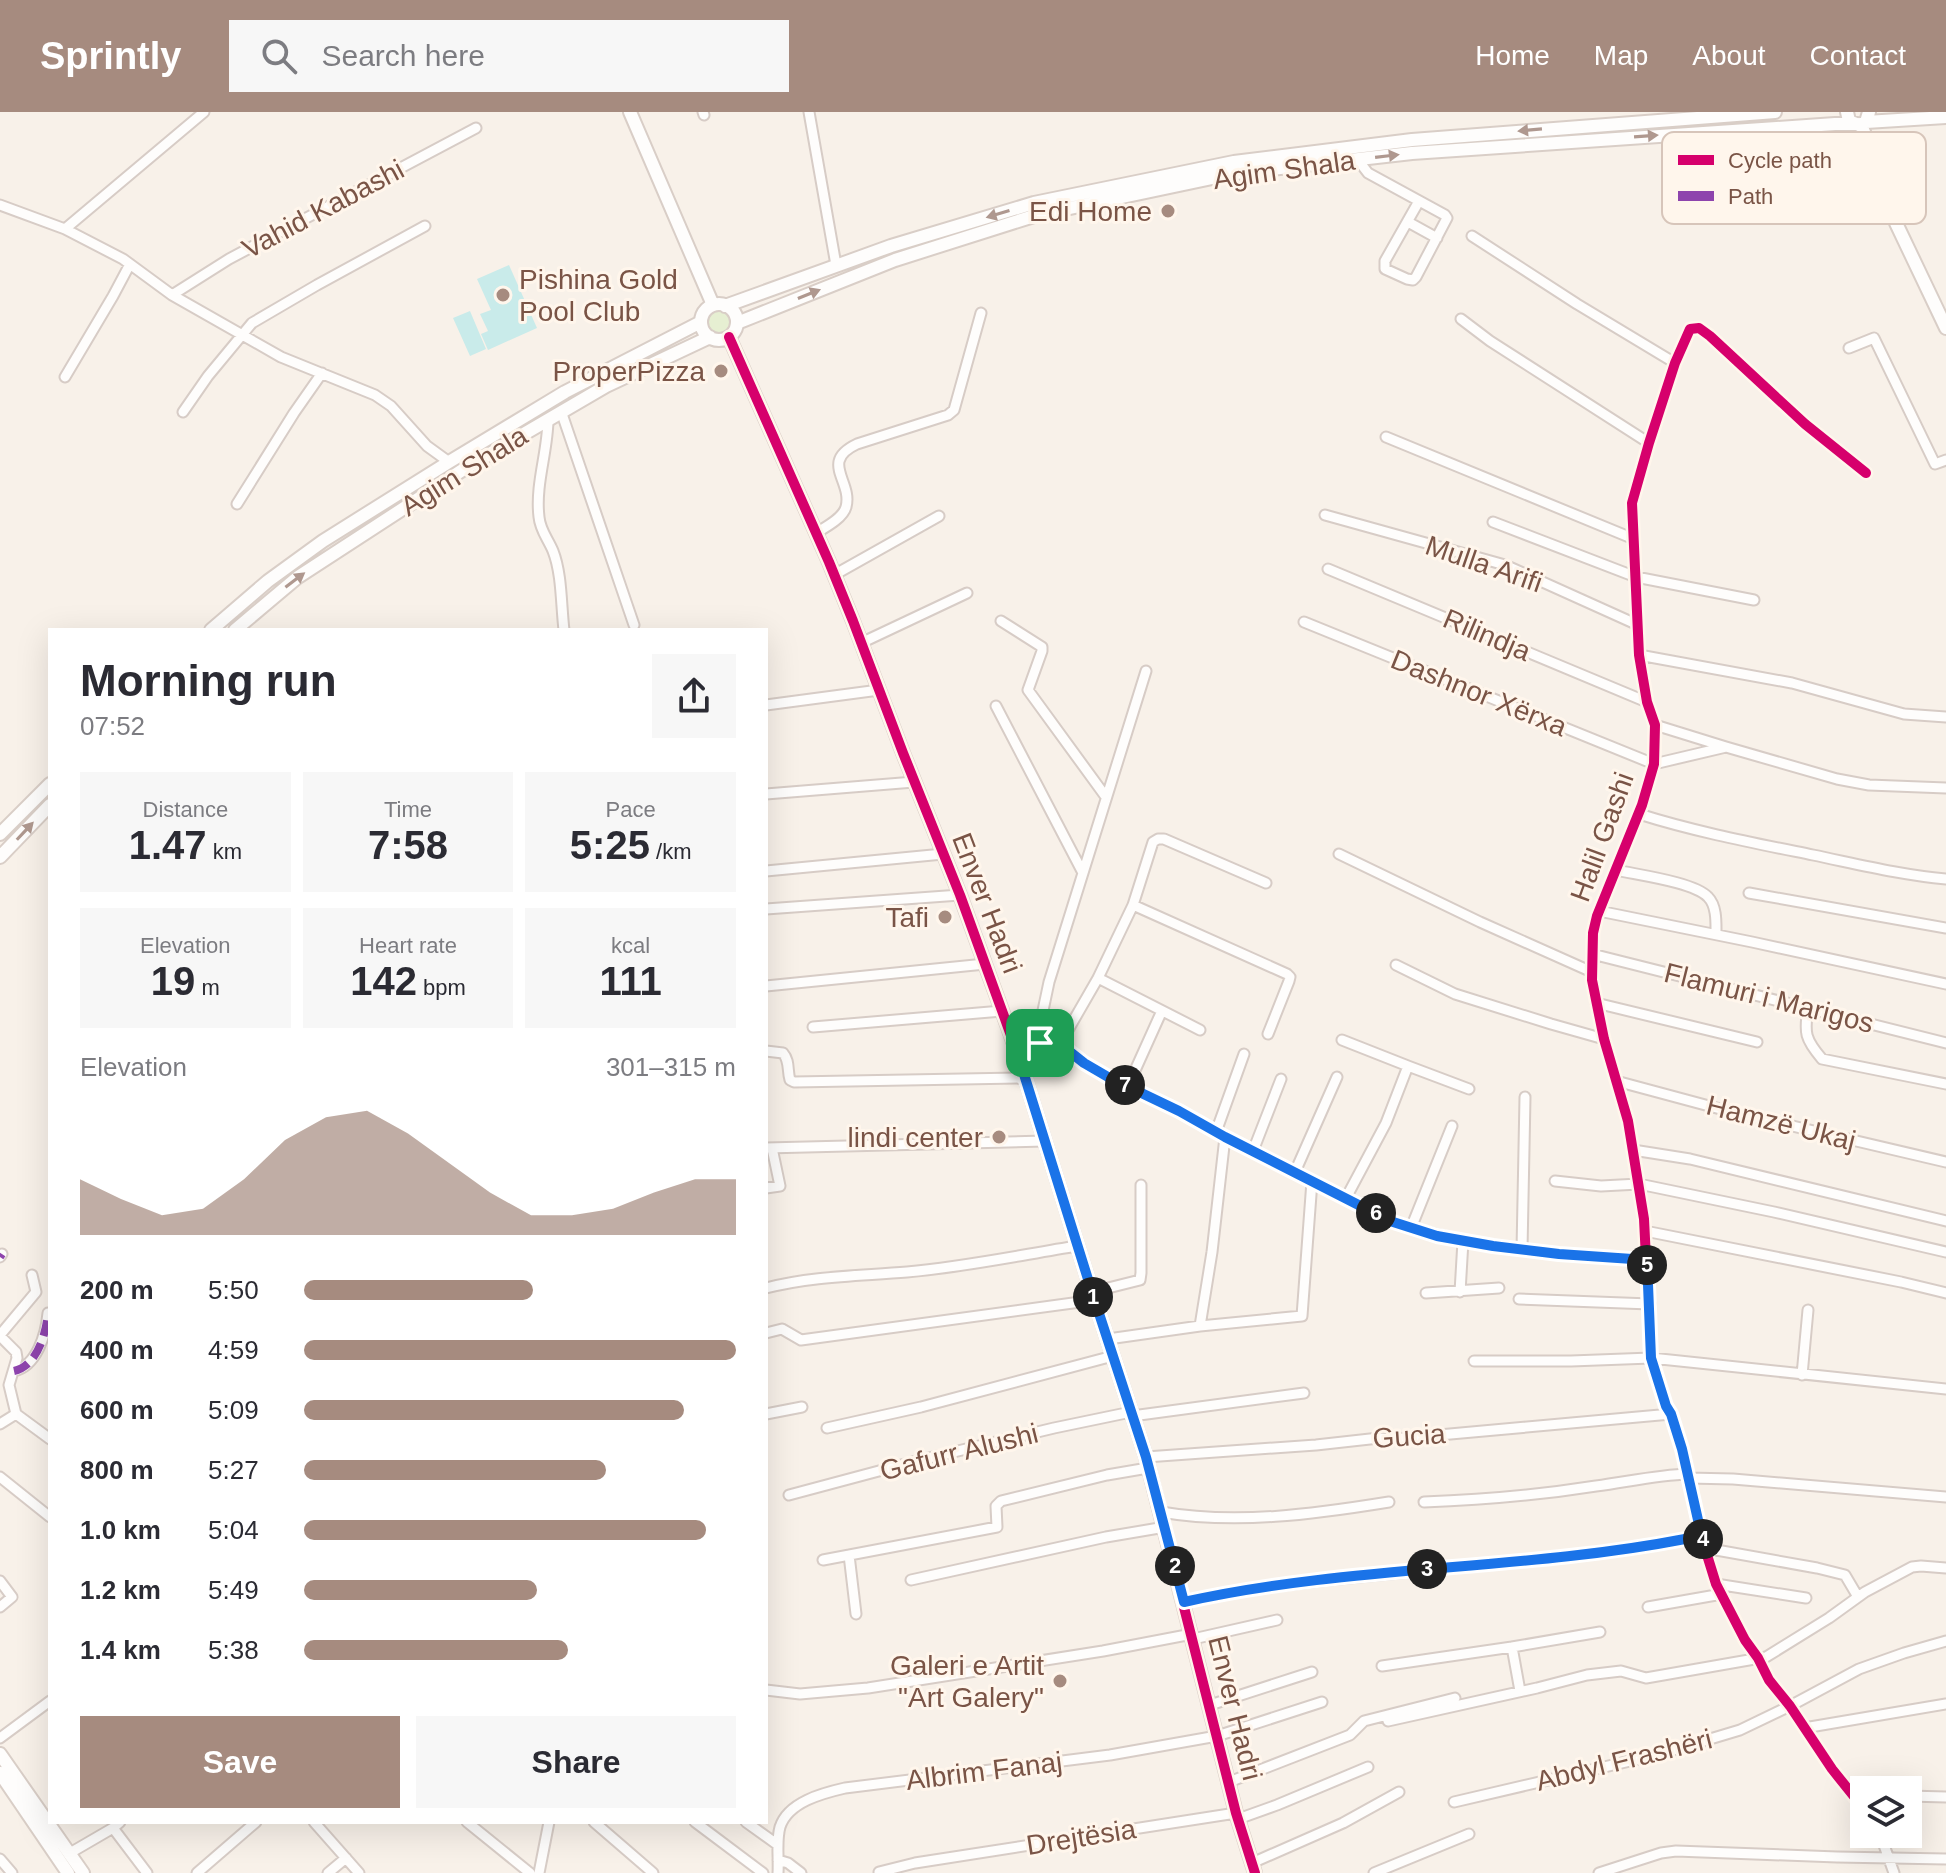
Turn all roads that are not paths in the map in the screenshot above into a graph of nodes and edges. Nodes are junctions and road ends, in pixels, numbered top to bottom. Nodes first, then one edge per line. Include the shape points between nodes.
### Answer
1 (204, 112) edge
2 (630, 112) edge
3 (809, 112) edge
4 (1775, 112) edge
5 (1946, 117) edge
6 (1859, 119) edge
7 (476, 128) dead end
8 (1710, 132) edge
9 (1662, 135) edge
10 (1358, 160) junction
11 (1419, 201) junction
12 (0, 205) edge
13 (1408, 222) junction
14 (1896, 224) edge
15 (425, 226) dead end
16 (65, 229) junction
17 (1472, 236) dead end
18 (1437, 238) junction
19 (130, 264) junction
20 (836, 265) junction
21 (172, 295) junction
22 (719, 306) junction
23 (981, 313) dead end
24 (1461, 319) dead end
25 (701, 322) junction
26 (737, 323) junction
27 (1946, 328) edge
28 (242, 336) junction
29 (710, 337) junction
30 (729, 337) junction
31 (1849, 348) dead end
32 (1675, 363) junction
33 (322, 373) junction
34 (65, 377) dead end
35 (561, 411) junction
36 (183, 412) dead end
37 (548, 419) junction
38 (1386, 437) dead end
39 (1649, 443) junction
40 (1946, 460) edge
41 (449, 462) junction
42 (1866, 473) dead end
43 (237, 504) dead end
44 (1325, 515) dead end
45 (939, 516) dead end
46 (1493, 522) dead end
47 (816, 533) junction
48 (1634, 539) junction
49 (1328, 569) dead end
50 (834, 575) junction
51 (1636, 577) junction
52 (967, 593) dead end
53 (1754, 600) dead end
54 (1001, 621) dead end
55 (1304, 622) dead end
56 (634, 625) dead end
57 (1638, 625) junction
58 (213, 628) edge
59 (237, 628) edge
60 (564, 628) edge
61 (861, 643) junction
62 (1639, 655) junction
63 (1146, 671) dead end
64 (879, 690) junction
65 (1647, 702) junction
66 (768, 705) edge
67 (996, 706) dead end
68 (1946, 717) edge
69 (1655, 725) junction
70 (1726, 747) junction
71 (1654, 764) junction
72 (914, 782) junction
73 (48, 786) edge
74 (1946, 788) edge
75 (768, 794) edge
76 (1106, 797) junction
77 (48, 807) edge
78 (1639, 814) junction
79 (0, 834) edge
80 (943, 854) junction
81 (1339, 854) dead end
82 (0, 857) edge
83 (1616, 870) junction
84 (768, 871) edge
85 (1083, 873) junction
86 (1946, 879) edge
87 (1266, 883) dead end
88 (1749, 893) dead end
89 (960, 895) junction
90 (1133, 905) junction
91 (768, 909) edge
92 (1599, 911) junction
93 (1946, 928) edge
94 (1716, 934) junction
95 (1592, 954) junction
96 (985, 964) junction
97 (1396, 965) dead end
98 (1592, 972) junction
99 (1098, 978) junction
100 (1946, 984) edge
101 (768, 986) edge
102 (1596, 1003) junction
103 (1808, 1008) junction
104 (1002, 1011) junction
105 (1160, 1015) dead end
106 (813, 1027) dead end
107 (1200, 1030) dead end
108 (1268, 1034) dead end
109 (1604, 1039) junction
110 (1342, 1040) dead end
111 (1757, 1042) dead end
112 (1040, 1043) junction
113 (1946, 1043) edge
114 (1060, 1044) junction
115 (768, 1051) edge
116 (1017, 1052) junction
117 (1244, 1054) dead end
118 (1408, 1066) junction
119 (1337, 1077) dead end
120 (1025, 1078) junction
121 (1281, 1079) dead end
122 (1616, 1081) junction
123 (1946, 1084) edge
124 (1128, 1086) junction
125 (1469, 1089) dead end
126 (1525, 1097) dead end
127 (1452, 1126) dead end
128 (1220, 1135) junction
129 (1045, 1141) junction
130 (769, 1148) edge
131 (1633, 1150) junction
132 (1253, 1151) junction
133 (1946, 1162) edge
134 (1295, 1172) junction
135 (1312, 1181) junction
136 (1555, 1181) dead end
137 (1639, 1184) junction
138 (1141, 1185) dead end
139 (768, 1188) edge
140 (1346, 1198) junction
141 (1946, 1221) edge
142 (1411, 1228) junction
143 (1645, 1231) junction
144 (1463, 1241) junction
145 (1077, 1246) junction
146 (1522, 1250) junction
147 (1946, 1252) edge
148 (1647, 1260) junction
149 (32, 1275) dead end
150 (768, 1287) edge
151 (1499, 1288) dead end
152 (1460, 1292) junction
153 (1426, 1293) dead end
154 (1946, 1293) edge
155 (1093, 1296) junction
156 (1519, 1299) dead end
157 (1650, 1304) junction
158 (1808, 1310) dead end
159 (48, 1313) edge
160 (1200, 1326) junction
161 (768, 1332) edge
162 (0, 1335) edge
163 (1108, 1339) junction
164 (1113, 1356) junction
165 (1651, 1358) junction
166 (1474, 1361) dead end
167 (14, 1371) junction
168 (1802, 1375) junction
169 (1946, 1389) edge
170 (1304, 1393) dead end
171 (802, 1407) dead end
172 (16, 1414) junction
173 (768, 1414) edge
174 (1131, 1414) junction
175 (1671, 1414) junction
176 (0, 1424) edge
177 (827, 1428) dead end
178 (46, 1436) edge
179 (1147, 1463) junction
180 (1688, 1476) junction
181 (0, 1477) edge
182 (789, 1495) dead end
183 (1946, 1497) edge
184 (1389, 1502) dead end
185 (1424, 1502) dead end
186 (1161, 1512) junction
187 (48, 1515) edge
188 (1165, 1527) junction
189 (1704, 1545) junction
190 (849, 1555) junction
191 (823, 1560) dead end
192 (1946, 1568) edge
193 (911, 1580) dead end
194 (0, 1581) edge
195 (1719, 1589) junction
196 (1858, 1597) junction
197 (1806, 1598) dead end
198 (1184, 1602) junction
199 (0, 1607) edge
200 (1648, 1607) dead end
201 (856, 1614) dead end
202 (1277, 1620) dead end
203 (1600, 1632) dead end
204 (1193, 1637) junction
205 (1946, 1641) edge
206 (1512, 1647) junction
207 (1758, 1658) junction
208 (1382, 1666) dead end
209 (1312, 1672) dead end
210 (768, 1690) edge
211 (1520, 1691) junction
212 (1455, 1698) dead end
213 (48, 1702) edge
214 (1322, 1702) dead end
215 (1946, 1704) edge
216 (1210, 1705) junction
217 (1790, 1706) junction
218 (1388, 1721) dead end
219 (1804, 1728) junction
220 (1217, 1736) junction
221 (0, 1738) edge
222 (0, 1754) edge
223 (1368, 1767) dead end
224 (0, 1773) edge
225 (1229, 1782) junction
226 (1850, 1785) edge
227 (1399, 1792) dead end
228 (1922, 1796) edge
229 (1946, 1797) edge
230 (1454, 1802) dead end
231 (45, 1807) edge
232 (1237, 1816) junction
233 (54, 1824) edge
234 (254, 1824) edge
235 (316, 1824) edge
236 (469, 1824) edge
237 (549, 1824) edge
238 (596, 1824) edge
239 (698, 1824) edge
240 (749, 1824) edge
241 (116, 1825) edge
242 (1469, 1834) dead end
243 (778, 1845) junction
244 (1885, 1848) edge
245 (70, 1853) junction
246 (1889, 1857) junction
247 (346, 1858) junction
248 (0, 1859) edge
249 (1946, 1859) edge
250 (778, 1860) junction
251 (1253, 1868) edge
252 (879, 1872) edge
253 (12, 1873) edge
254 (68, 1873) edge
255 (83, 1873) edge
256 (147, 1873) edge
257 (197, 1873) edge
258 (328, 1873) edge
259 (359, 1873) edge
260 (530, 1873) edge
261 (539, 1873) edge
262 (653, 1873) edge
263 (763, 1873) edge
264 (778, 1873) edge
265 (801, 1873) edge
266 (1374, 1873) edge
267 (1599, 1873) edge
268 (1894, 1873) edge

1 - 16 street
2 - 22 main road
3 - 20 street
4 -> 20 main road, Agim Shala via 1412,140 1234,162 1034,203
5 - 6 main road, Agim Shala
8 -> 6 main road, Agim Shala
7 - 21 street, Vahid Kabashi
10 -> 9 main road, Agim Shala
10 - 11 street via 1368,173
26 -> 10 main road, Agim Shala via 895,260 1037,215 1236,173
11 - 13 street
11 - 18 street via 1447,218
12 - 16 street
13 - 18 street
13 - 18 street via 1385,269 1413,280
14 - 27 main road
15 - 28 street via 252,323
16 - 19 street
17 - 32 street
19 - 21 street
19 - 34 street
20 - 22 main road, Agim Shala
21 - 28 street
22 - 25 main road via 704,313
22 - 26 main road via 734,312
23 - 47 street via 954,410 846,449 839,466 847,505
24 - 39 street
25 - 29 main road
25 - 41 main road, Agim Shala via 565,392
26 - 30 main road
28 - 33 street
28 - 36 street
29 - 30 main road, Agim Shala
29 - 35 main road, Agim Shala
30 - 47 main road, Enver Hadri
31 - 40 street via 1874,338 1935,464
32 - 39 street, Halil Gashi
32 - 42 street, Halil Gashi via 1690,329 1699,328
33 - 41 street via 391,406
33 - 43 street
35 - 37 main road, Agim Shala
35 - 56 street
59 -> 37 main road, Agim Shala via 298,577
37 - 60 street via 539,518 553,550
38 - 48 street
39 - 48 street, Halil Gashi via 1632,503
41 - 58 main road, Agim Shala via 323,541
44 - 57 street, Mulla Arifi via 1505,565
45 - 50 street
46 - 51 street
47 - 50 main road, Enver Hadri
48 - 51 street, Halil Gashi
49 - 65 street, Rilindja
50 - 61 main road, Enver Hadri
51 - 53 street
51 - 57 street, Halil Gashi
52 - 61 street
54 - 76 street via 1042,647 1028,690
55 - 71 street, Dashnor Xërxa
57 - 62 street, Halil Gashi
61 - 64 main road, Enver Hadri
62 - 65 street, Halil Gashi
62 - 68 street via 1792,683 1904,714
63 - 76 street
64 - 66 street
64 - 72 main road, Enver Hadri
65 - 69 street, Halil Gashi
67 - 85 street
69 - 70 street
69 - 71 street, Halil Gashi
70 - 71 street
70 - 74 street via 1869,785
71 - 78 street, Halil Gashi
72 - 75 street
72 - 80 main road, Enver Hadri
73 - 79 main road
76 - 85 street
82 -> 77 main road
78 - 83 street, Halil Gashi
78 - 86 street via 1760,845
80 - 84 street
80 - 89 main road, Enver Hadri
81 - 98 street
83 - 92 street, Halil Gashi
83 - 94 street, Halil Gashi via 1696,888 1711,899
85 - 112 street via 1049,982
87 - 90 street via 1158,839
88 - 93 street
89 - 91 street
89 - 96 main road, Enver Hadri
90 - 99 street
90 - 108 street via 1287,974 1289,981
92 - 94 street, Halil Gashi
92 - 95 street, Halil Gashi
94 - 100 street, Halil Gashi
95 - 98 street, Halil Gashi
95 - 103 street, Flamuri i Marigos
96 - 101 street
96 - 104 main road, Enver Hadri
97 - 109 street via 1455,994
98 - 102 street, Halil Gashi
99 - 107 street
99 - 114 street
102 - 109 street, Halil Gashi
102 - 111 street
103 - 113 street, Flamuri i Marigos
103 - 123 street via 1805,1029 1822,1059
104 - 106 street
104 - 116 main road, Enver Hadri
105 - 124 street
109 - 122 street, Halil Gashi
110 - 118 street
112 - 114 street
112 - 116 street
114 - 124 street
115 - 120 street via 788,1058 794,1082
116 - 120 main road, Enver Hadri
117 - 128 street
118 - 125 street
118 - 140 street via 1386,1123
119 - 134 street
120 - 129 main road, Enver Hadri
121 - 132 street
122 - 131 street, Halil Gashi
122 - 133 street, Hamzë Ukaj
124 - 128 street
126 - 146 street
127 - 142 street
128 - 132 street
128 - 160 street via 1212,1252
129 - 130 street
129 - 145 main road, Enver Hadri
130 - 139 street via 780,1186
131 - 137 street, Halil Gashi
131 - 141 street
132 - 134 street
134 - 135 street
135 - 140 street
135 - 160 street via 1302,1316
136 - 137 street
137 - 143 street, Halil Gashi
137 - 147 street
138 - 155 street via 1140,1280
140 - 142 street
142 - 144 street
143 - 148 street, Halil Gashi
143 - 154 street
144 - 146 street
144 - 152 street
145 - 150 street
145 - 155 main road, Enver Hadri
146 - 148 street
148 - 157 street, Halil Gashi
149 - 162 street via 36,1292
151 - 152 street
152 - 153 street
155 - 161 street via 801,1340 782,1329
155 - 163 main road, Enver Hadri
156 - 157 street
157 - 165 street, Halil Gashi
158 - 168 street
159 - 167 street via 38,1350
160 - 163 street
162 - 167 street via 16,1352
163 - 164 main road, Enver Hadri
164 - 174 main road, Enver Hadri
164 - 177 street
165 - 166 street
165 - 168 street
165 - 175 street, Halil Gashi
167 - 172 street via 9,1385
168 - 169 street
170 - 174 street, Gafurr Alushi
171 - 173 street
172 - 176 street
172 - 178 street
174 - 179 main road, Enver Hadri
174 - 182 street, Gafurr Alushi via 1054,1428
175 - 179 street, Gucia
175 - 180 street, Halil Gashi
179 - 186 main road, Enver Hadri
179 - 190 street, Gucia via 1001,1501 996,1506 997,1527
180 - 183 street
180 - 185 street via 1669,1474 1501,1499
180 - 189 street, Halil Gashi
181 - 187 street
184 - 186 street via 1290,1515
186 - 188 main road, Enver Hadri
188 - 193 street
188 - 198 main road, Enver Hadri
189 - 195 street, Halil Gashi
189 - 196 street via 1845,1575
189 - 198 street via 1685,1539 1250,1589
190 - 191 street
190 - 201 street
192 - 196 street via 1912,1567
194 - 199 street via 12,1597
195 - 197 street
195 - 200 street
195 - 207 street, Halil Gashi
196 - 207 street
198 - 204 main road, Enver Hadri
202 - 204 street, Enver Hadri
203 - 206 street
204 - 210 street via 868,1688 800,1694
204 - 216 main road, Enver Hadri
205 - 217 street, Abdyl Frashëri via 1859,1669
206 - 208 street
206 - 211 street
207 - 211 street via 1646,1678 1621,1671 1587,1675
207 - 217 street, Halil Gashi
209 - 216 street, Enver Hadri
211 - 218 street
212 - 225 street via 1364,1721 1350,1735
213 - 221 street
214 - 220 street, Enver Hadri
215 - 219 street
216 - 220 main road, Enver Hadri
217 - 219 street, Halil Gashi
217 - 230 street, Abdyl Frashëri via 1740,1730 1660,1754
219 - 226 street, Halil Gashi
220 - 225 main road, Enver Hadri
220 - 243 street, Albrim Fanaj via 820,1793 787,1815
222 - 231 main road
223 - 232 street, Drejtësia
224 - 254 main road
225 - 232 main road, Enver Hadri
227 - 251 street
228 - 229 street
232 - 251 main road, Enver Hadri
232 - 252 street, Drejtësia
233 - 245 main road
234 - 257 street
235 - 247 street
236 - 260 street
237 - 261 street
238 - 262 street
239 - 263 street
240 - 243 street
241 - 245 street
241 - 256 street
242 - 266 street
243 - 250 street, Albrim Fanaj
244 - 246 street
245 - 255 main road
246 - 249 street
246 - 267 street via 1676,1851
246 - 268 street
247 - 258 street
247 - 259 street
248 - 253 street
250 - 264 street, Albrim Fanaj
250 - 265 street

